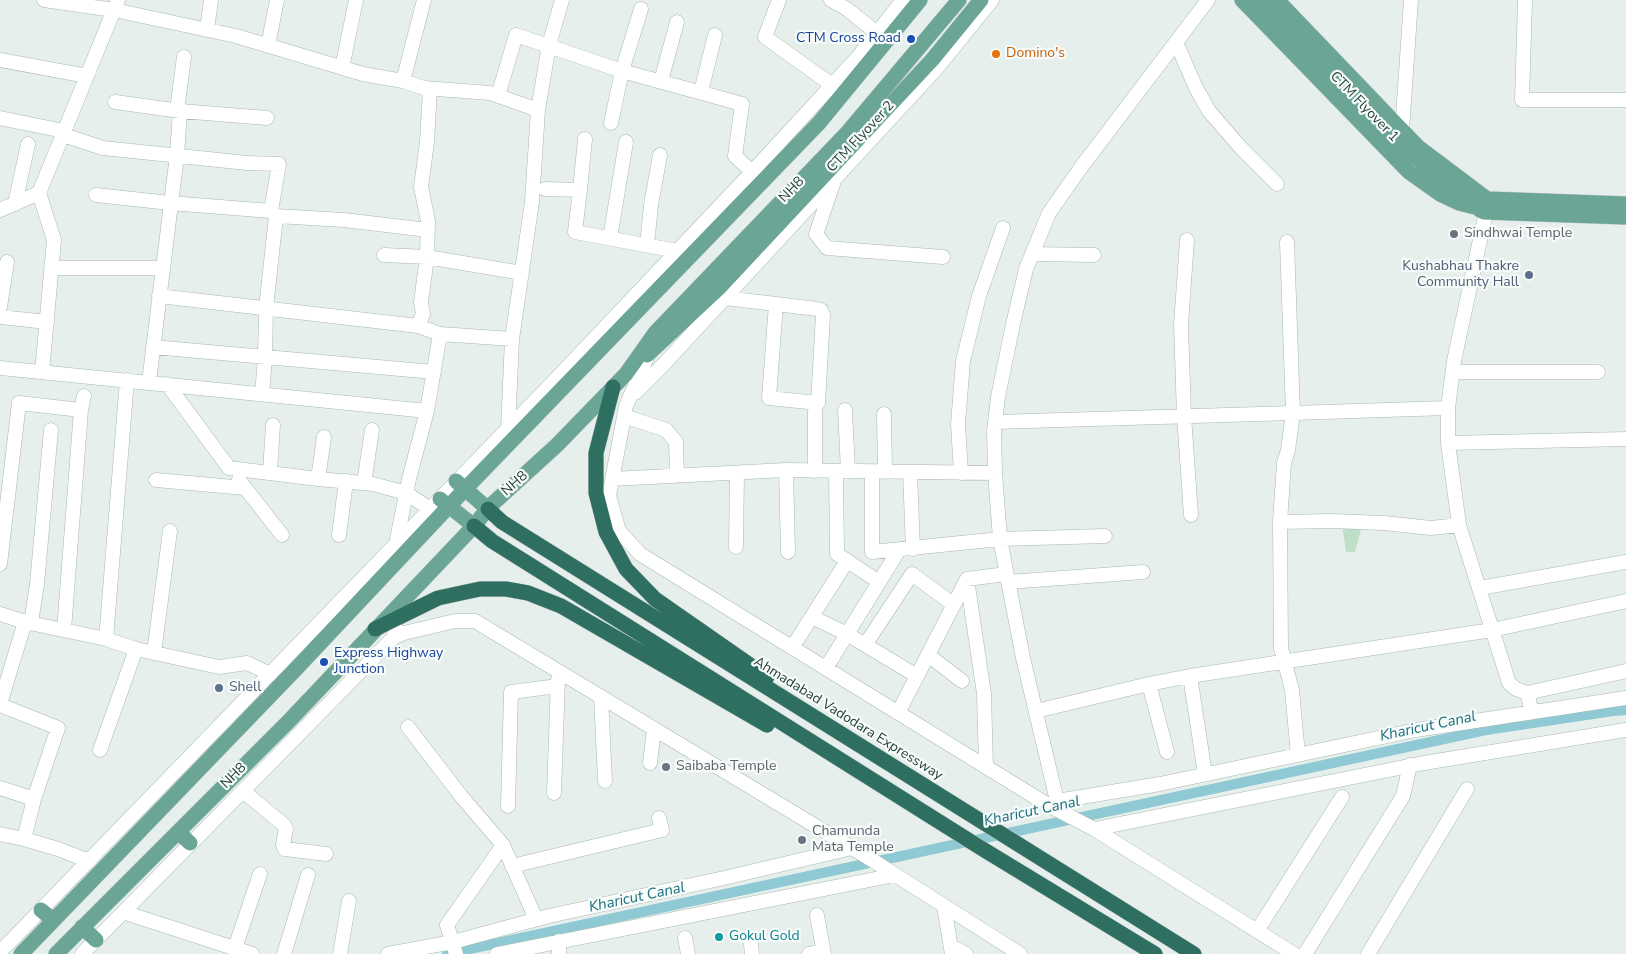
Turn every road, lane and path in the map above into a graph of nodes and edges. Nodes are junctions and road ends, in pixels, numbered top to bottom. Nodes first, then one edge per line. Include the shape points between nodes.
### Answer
1 (44, 0) edge
2 (211, 0) edge
3 (277, 0) edge
4 (356, 0) edge
5 (424, 0) edge
6 (562, 0) edge
7 (779, 0) edge
8 (831, 0) edge
9 (903, 0) edge
10 (920, 0) edge
11 (959, 0) edge
12 (981, 0) edge
13 (992, 0) edge
14 (1208, 0) edge
15 (1242, 0) edge
16 (1260, 0) edge
17 (1276, 0) edge
18 (1411, 0) edge
19 (1525, 0) edge
20 (92, 3) edge
21 (116, 5) edge
22 (642, 9) dead end
23 (677, 22) dead end
24 (207, 30) junction
25 (877, 32) junction
26 (715, 34) dead end
27 (1176, 42) junction
28 (549, 45) junction
29 (268, 46) junction
30 (184, 57) dead end
31 (0, 60) edge
32 (342, 68) junction
33 (622, 71) junction
34 (87, 76) junction
35 (404, 81) junction
36 (661, 81) junction
37 (832, 85) junction
38 (430, 89) junction
39 (701, 92) junction
40 (498, 96) junction
41 (1626, 100) edge
42 (115, 102) dead end
43 (538, 110) junction
44 (180, 111) junction
45 (804, 115) junction
46 (0, 118) edge
47 (267, 118) dead end
48 (611, 123) dead end
49 (816, 126) junction
50 (1402, 130) junction
51 (64, 133) junction
52 (586, 139) dead end
53 (626, 142) dead end
54 (28, 144) dead end
55 (660, 155) dead end
56 (177, 156) junction
57 (752, 172) junction
58 (835, 179) junction
59 (1277, 184) dead end
60 (545, 189) dead end
61 (580, 190) junction
62 (39, 193) junction
63 (96, 195) dead end
64 (170, 203) junction
65 (15, 204) junction
66 (1626, 204) edge
67 (1484, 207) junction
68 (1534, 207) junction
69 (0, 210) edge
70 (274, 214) junction
71 (1626, 217) edge
72 (1003, 228) dead end
73 (428, 230) junction
74 (610, 238) junction
75 (1186, 240) dead end
76 (1287, 242) dead end
77 (647, 245) junction
78 (677, 251) junction
79 (1032, 254) junction
80 (384, 255) dead end
81 (1094, 255) dead end
82 (427, 257) junction
83 (943, 257) dead end
84 (7, 262) dead end
85 (52, 268) junction
86 (162, 268) junction
87 (522, 273) junction
88 (159, 296) junction
89 (725, 298) junction
90 (776, 304) junction
91 (0, 308) edge
92 (266, 308) junction
93 (0, 316) edge
94 (46, 322) junction
95 (418, 326) junction
96 (440, 334) junction
97 (512, 339) junction
98 (153, 347) junction
99 (650, 353) junction
100 (265, 358) junction
101 (0, 368) edge
102 (42, 372) junction
103 (434, 372) junction
104 (1453, 372) junction
105 (1598, 372) dead end
106 (626, 374) junction
107 (127, 380) junction
108 (149, 382) junction
109 (167, 384) junction
110 (613, 387) junction
111 (262, 394) junction
112 (84, 396) dead end
113 (629, 399) junction
114 (1448, 408) junction
115 (81, 410) junction
116 (845, 410) dead end
117 (427, 411) junction
118 (815, 411) dead end
119 (1293, 413) junction
120 (884, 414) dead end
121 (624, 416) junction
122 (1184, 416) junction
123 (995, 422) junction
124 (274, 425) dead end
125 (508, 429) junction
126 (51, 430) dead end
127 (372, 430) dead end
128 (324, 436) dead end
129 (1626, 439) edge
130 (1448, 443) junction
131 (229, 468) junction
132 (786, 470) junction
133 (815, 471) junction
134 (842, 471) junction
135 (270, 472) junction
136 (878, 472) junction
137 (910, 472) junction
138 (737, 473) junction
139 (961, 473) junction
140 (995, 473) junction
141 (678, 476) junction
142 (318, 479) junction
143 (612, 479) junction
144 (156, 480) dead end
145 (346, 481) junction
146 (364, 483) junction
147 (460, 485) junction
148 (245, 488) junction
149 (406, 493) junction
150 (440, 505) junction
151 (488, 509) junction
152 (1191, 515) dead end
153 (1280, 522) junction
154 (1459, 525) junction
155 (474, 526) junction
156 (170, 531) dead end
157 (282, 535) dead end
158 (339, 535) dead end
159 (1106, 536) dead end
160 (1000, 539) junction
161 (396, 545) junction
162 (736, 548) dead end
163 (913, 549) junction
164 (899, 550) junction
165 (788, 552) dead end
166 (847, 561) junction
167 (1626, 562) edge
168 (0, 564) edge
169 (1143, 572) dead end
170 (1007, 578) junction
171 (967, 579) junction
172 (879, 582) junction
173 (1480, 588) junction
174 (1626, 601) edge
175 (954, 605) junction
176 (407, 613) junction
177 (0, 614) edge
178 (812, 617) junction
179 (28, 623) junction
180 (375, 629) junction
181 (64, 630) junction
182 (1492, 630) junction
183 (847, 634) junction
184 (393, 638) junction
185 (106, 639) junction
186 (865, 644) junction
187 (791, 647) junction
188 (136, 649) junction
189 (154, 653) junction
190 (928, 655) junction
191 (1285, 662) junction
192 (288, 666) junction
193 (826, 668) junction
194 (558, 671) junction
195 (1626, 671) edge
196 (270, 674) junction
197 (917, 676) junction
198 (1190, 676) junction
199 (962, 681) dead end
200 (1149, 684) junction
201 (558, 686) junction
202 (1527, 693) junction
203 (601, 697) junction
204 (1626, 698) edge
205 (0, 704) edge
206 (1036, 711) junction
207 (1532, 712) junction
208 (898, 713) junction
209 (242, 714) junction
210 (816, 719) junction
211 (288, 722) junction
212 (408, 727) dead end
213 (654, 728) junction
214 (1626, 730) edge
215 (300, 733) junction
216 (100, 750) dead end
217 (1167, 752) dead end
218 (1298, 755) junction
219 (650, 763) dead end
220 (847, 763) junction
221 (1410, 766) junction
222 (986, 767) junction
223 (1206, 774) junction
224 (605, 781) dead end
225 (0, 788) edge
226 (1467, 789) dead end
227 (243, 791) junction
228 (554, 793) dead end
229 (1342, 797) dead end
230 (34, 799) junction
231 (1052, 803) junction
232 (508, 806) dead end
233 (659, 818) dead end
234 (1094, 830) junction
235 (178, 832) junction
236 (0, 834) edge
237 (24, 839) junction
238 (190, 843) junction
239 (503, 845) junction
240 (852, 848) junction
241 (326, 854) dead end
242 (89, 861) junction
243 (512, 866) junction
244 (260, 874) dead end
245 (308, 875) dead end
246 (895, 875) junction
247 (349, 901) dead end
248 (944, 906) junction
249 (41, 910) junction
250 (124, 912) junction
251 (817, 915) dead end
252 (536, 919) junction
253 (53, 920) junction
254 (82, 927) junction
255 (1257, 931) junction
256 (685, 938) dead end
257 (96, 940) junction
258 (235, 948) junction
259 (454, 948) edge
260 (559, 948) edge
261 (951, 950) edge
262 (0, 952) edge
263 (824, 953) edge
264 (21, 954) edge
265 (56, 954) edge
266 (82, 954) edge
267 (252, 954) edge
268 (284, 954) edge
269 (340, 954) edge
270 (388, 954) edge
271 (497, 954) edge
272 (688, 954) edge
273 (809, 954) edge
274 (966, 954) edge
275 (1020, 954) edge
276 (1155, 954) edge
277 (1194, 954) edge
278 (1294, 954) edge
279 (1305, 954) edge
280 (1368, 954) edge

1 - 20 street
2 - 24 street
3 - 29 street
4 - 32 street
5 - 35 street
6 - 28 street
7 - 37 street via 766,37
8 - 25 street
9 - 25 street
10 - 49 main road, NH8
11 - 106 main road, NH8 via 847,132 655,333
12 - 99 main road, CTM Flyover 2 via 874,123 720,287
13 - 58 street via 937,68
14 - 27 street
15 - 67 main road via 1409,172 1459,203
16 - 67 main road, CTM Flyover 1 via 1402,146 1445,182
17 - 50 main road
18 - 50 street
19 - 41 street via 1522,100
20 - 21 street
21 - 24 street
21 - 34 street
22 - 33 street
23 - 36 street
24 - 29 street
25 - 37 street
26 - 39 street
27 - 59 street via 1209,110 1240,148
27 - 79 street via 1050,213
28 - 33 street
28 - 40 street via 516,34
28 - 43 street
29 - 32 street
30 - 44 street via 178,103
31 - 34 street
32 - 35 street
33 - 36 street
33 - 48 street
34 - 51 street
35 - 38 street
36 - 39 street
37 - 45 street
38 - 40 street
38 - 73 street via 421,187
39 - 57 street via 742,104 735,156
40 - 43 street
42 - 44 street
43 - 87 street via 532,202
44 - 47 street
44 - 56 street
45 - 49 street
45 - 57 street
46 - 51 street
49 - 147 main road, NH8
50 - 67 main road
51 - 56 street via 103,148
51 - 62 street
52 - 61 street
53 - 74 street
54 - 65 street
55 - 77 street
56 - 64 street
56 - 70 street via 279,164
57 - 78 street
58 - 83 street via 816,234 827,248
58 - 89 street
60 - 61 street
61 - 74 street via 575,232
62 - 65 street
62 - 85 street via 54,240
63 - 64 street
64 - 70 street
64 - 86 street
65 - 69 street
66 - 68 main road
67 - 68 main road
67 - 104 street
68 - 71 main road
70 - 73 street
70 - 92 street
72 - 139 street via 979,296 963,362 958,424
73 - 82 street
74 - 77 street
75 - 122 street via 1181,325
76 - 119 street
77 - 78 street
78 - 125 street
79 - 81 street
79 - 123 street via 1013,324
80 - 82 street
82 - 87 street
82 - 95 street via 421,302 423,314
84 - 91 street
85 - 86 street
85 - 94 street
86 - 88 street
87 - 97 street
88 - 92 street
88 - 98 street
89 - 90 street
89 - 113 street
90 - 90 street via 821,310 818,402 769,398
92 - 95 street
92 - 100 street
93 - 94 street
94 - 102 street
95 - 96 street
96 - 97 street
96 - 103 street
97 - 125 street
98 - 100 street
98 - 108 street
99 - 106 main road, CTM Flyover 2
99 - 113 street
100 - 103 street
100 - 111 street
101 - 102 street
102 - 107 street
103 - 117 street
104 - 105 street
104 - 114 street
106 - 110 main road, NH8
107 - 108 street
107 - 185 street
108 - 109 street
109 - 111 street
109 - 131 street
110 - 151 main road, NH8
110 - 210 highway via 596,453 596,493 606,532 626,569 655,599 782,687
111 - 117 street
112 - 115 street
113 - 121 street
114 - 119 street
114 - 130 street
115 - 168 street via 19,402
115 - 181 street
116 - 134 street
117 - 149 street
118 - 133 street
119 - 122 street
119 - 153 street via 1284,463
120 - 136 street
121 - 141 street via 666,430 676,442
121 - 143 street
122 - 123 street
122 - 152 street
123 - 140 street
124 - 135 street
125 - 147 street
126 - 179 street via 37,584
127 - 146 street
128 - 142 street
129 - 130 street
130 - 154 street
131 - 135 street
131 - 148 street
132 - 133 street
132 - 138 street
132 - 165 street
133 - 134 street
134 - 136 street
134 - 166 street via 837,554
135 - 142 street
136 - 137 street
136 - 164 street via 872,552
137 - 139 street
137 - 163 street
138 - 141 street
138 - 162 street
139 - 140 street
140 - 160 street
141 - 143 street
142 - 145 street
143 - 187 street via 609,496 619,531 640,554
144 - 148 street
145 - 146 street
145 - 158 street
146 - 149 street
147 - 150 main road, NH8
147 - 151 main road
148 - 157 street
149 - 150 street
149 - 161 street
150 - 155 main road
150 - 161 street
150 - 192 main road, NH8
151 - 155 main road, NH8
151 - 210 highway, Ahmadabad Vadodara Expressway via 511,527
153 - 154 street via 1331,521 1431,528
153 - 191 street via 1281,648
154 - 173 street
155 - 180 main road, NH8
155 - 220 highway via 492,541
156 - 189 street
159 - 160 street
160 - 163 street
160 - 170 street
161 - 192 street
163 - 164 street
164 - 172 street
166 - 172 street
166 - 178 street
167 - 173 street
169 - 170 street
170 - 171 street
170 - 206 street
171 - 175 street
171 - 222 street via 984,694
172 - 183 street
173 - 182 street
174 - 182 street
175 - 186 street via 912,574
175 - 190 street
176 - 180 highway
176 - 184 street
176 - 220 highway via 438,598 480,589 528,593 560,606 813,751
177 - 179 street
178 - 183 street
178 - 187 street
179 - 181 street
179 - 205 street
180 - 211 main road, NH8
181 - 185 street
182 - 191 street
182 - 202 street via 1510,684
183 - 186 street
183 - 193 street
184 - 194 street via 455,621 475,622
184 - 215 street
185 - 188 street
186 - 197 street
187 - 193 street
188 - 189 street
188 - 216 street
189 - 196 street via 219,667 247,663
190 - 197 street
190 - 199 street
191 - 198 street
191 - 218 street via 1292,690
192 - 196 street
192 - 209 main road, NH8
193 - 208 street
194 - 201 street
194 - 203 street
195 - 202 street
196 - 209 street
197 - 208 street
198 - 200 street
198 - 223 street
200 - 206 street
200 - 217 street
201 - 228 street
201 - 232 street via 511,692
202 - 207 street
203 - 213 street
203 - 224 street
204 - 207 street
205 - 230 street via 58,728
206 - 231 street
207 - 218 street via 1416,730
208 - 222 street
209 - 242 street
209 - 253 main road, NH8
210 - 277 highway, Ahmadabad Vadodara Expressway
211 - 215 street
211 - 235 main road, NH8
212 - 239 street
213 - 219 street
213 - 240 street
214 - 221 street
215 - 227 street
218 - 223 street
220 - 276 highway
221 - 234 street
221 - 279 street via 1403,796
222 - 231 street
223 - 231 street
225 - 230 street
226 - 280 street
227 - 238 street
227 - 241 street via 284,825 284,849
229 - 255 street
230 - 237 street
231 - 234 street
233 - 243 street via 662,830
234 - 255 street
235 - 238 main road
235 - 254 main road, NH8
236 - 237 street
237 - 242 street
238 - 250 street
239 - 243 street
239 - 259 street via 447,925
240 - 246 street
240 - 252 street
242 - 249 street
243 - 252 street
244 - 258 street
245 - 268 street
246 - 248 street
246 - 260 street
247 - 269 street
248 - 261 street
248 - 275 street
249 - 253 main road
249 - 262 street
250 - 257 street
250 - 258 street
251 - 263 street
252 - 259 street
253 - 264 main road, NH8
254 - 257 main road
254 - 265 main road, NH8
255 - 278 street
256 - 272 street
257 - 266 street
258 - 267 street
259 - 270 street
260 - 271 street
261 - 274 street
263 - 273 street

